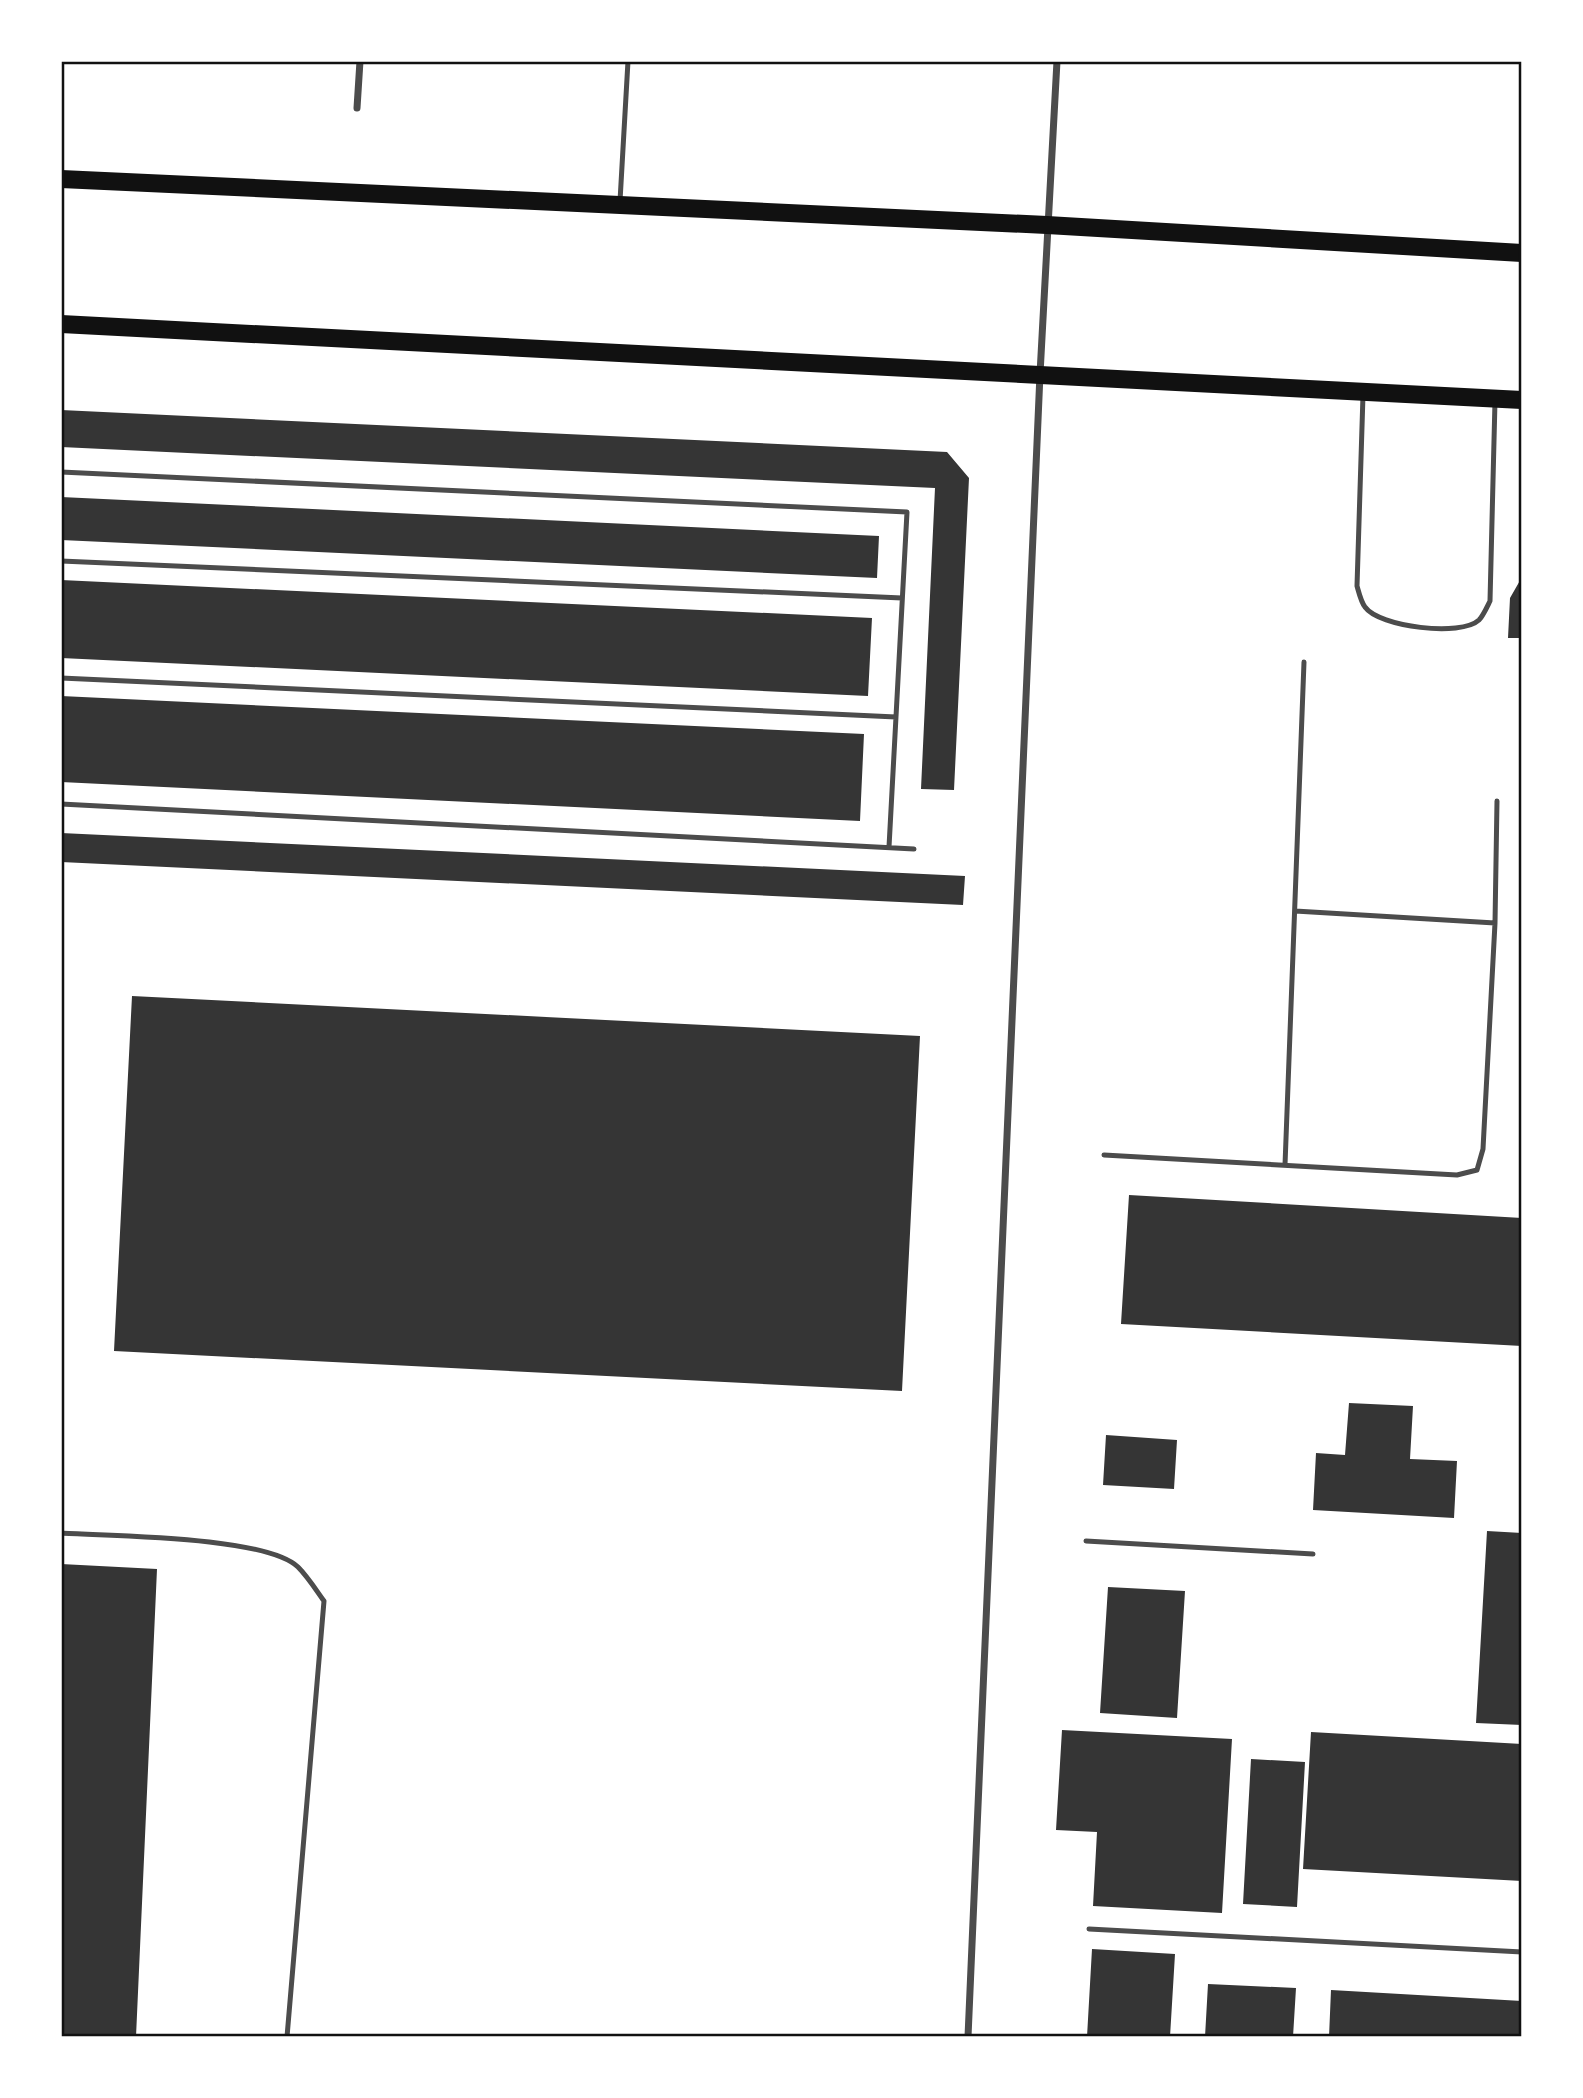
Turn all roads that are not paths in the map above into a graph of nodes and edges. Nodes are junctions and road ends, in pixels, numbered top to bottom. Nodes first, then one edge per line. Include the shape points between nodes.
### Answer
1 (360, 61) edge
2 (628, 61) edge
3 (1057, 61) edge
4 (356, 108) dead end
5 (61, 180) edge
6 (619, 205) junction
7 (1047, 225) junction
8 (1522, 254) edge
9 (61, 324) edge
10 (1040, 374) junction
11 (1363, 392) junction
12 (1495, 399) junction
13 (1522, 400) edge
14 (61, 472) edge
15 (61, 561) edge
16 (902, 598) junction
17 (1304, 662) dead end
18 (61, 678) edge
19 (896, 717) junction
20 (1497, 801) dead end
21 (61, 804) edge
22 (889, 847) junction
23 (914, 849) dead end
24 (1295, 911) junction
25 (1495, 923) junction
26 (1104, 1155) dead end
27 (1285, 1166) junction
28 (61, 1533) edge
29 (1087, 1541) dead end
30 (1314, 1554) dead end
31 (1089, 1928) dead end
32 (1522, 1952) edge
33 (287, 2037) edge
34 (968, 2037) edge

1 - 4 street
2 - 6 lane
3 - 7 street
5 - 6 main road
6 - 7 main road
7 - 8 main road
7 - 10 street
9 - 10 main road
10 - 11 main road
10 - 34 street
11 - 12 main road
11 - 12 lane via 1357,586 1365,608 1385,621 1419,627 1459,628 1478,621 1490,601
12 - 13 main road
14 - 16 lane via 906,512
15 - 16 lane
16 - 19 lane
17 - 24 lane
18 - 19 lane
19 - 22 lane
20 - 25 lane
21 - 22 lane
22 - 23 lane
24 - 25 lane
24 - 27 lane
25 - 27 lane via 1483,1149 1477,1170 1457,1175
26 - 27 lane
28 - 33 lane via 261,1550 297,1566 324,1601
29 - 30 lane
31 - 32 lane

